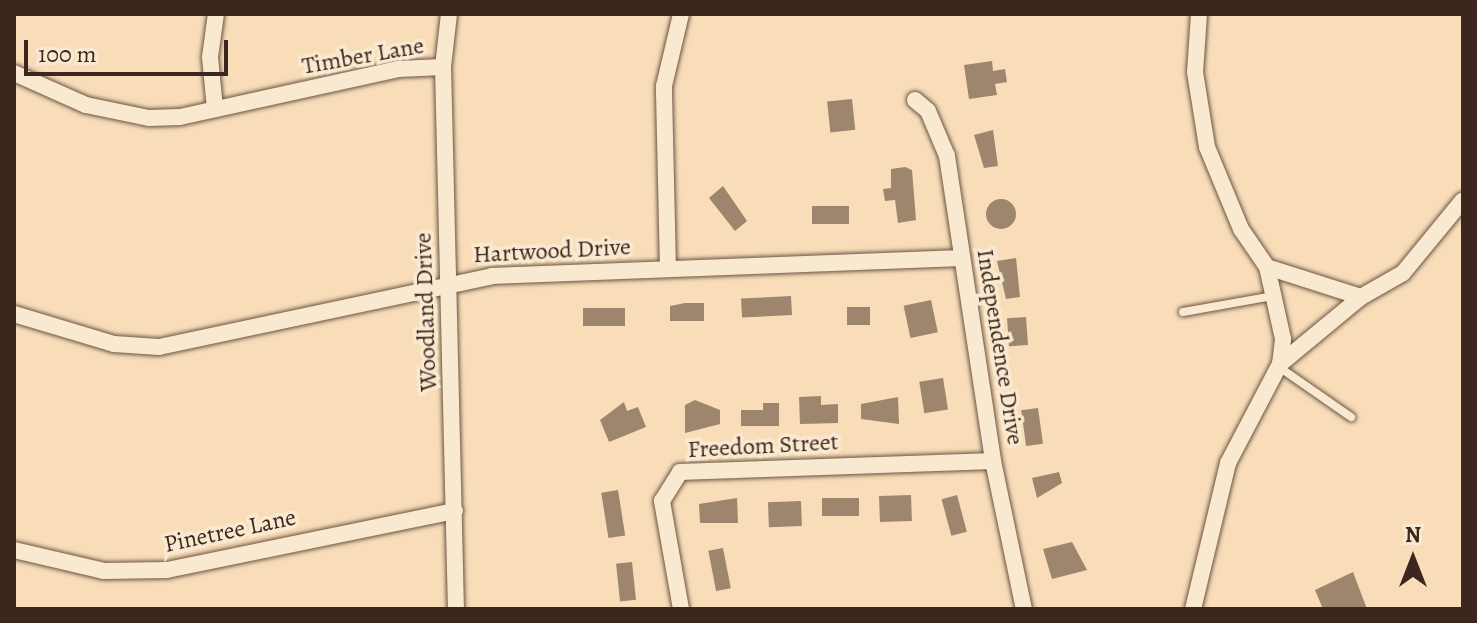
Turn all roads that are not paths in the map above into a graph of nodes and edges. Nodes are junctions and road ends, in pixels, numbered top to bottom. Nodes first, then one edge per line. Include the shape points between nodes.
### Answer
1 (216, 14) edge
2 (449, 14) edge
3 (681, 14) edge
4 (1199, 14) edge
5 (443, 67) junction
6 (14, 73) edge
7 (915, 100) dead end
8 (215, 109) junction
9 (1463, 200) edge
10 (961, 258) junction
11 (1267, 267) junction
12 (668, 269) junction
13 (450, 283) junction
14 (1273, 296) junction
15 (1361, 297) junction
16 (1183, 312) dead end
17 (14, 314) edge
18 (1279, 365) junction
19 (1351, 417) dead end
20 (993, 461) junction
21 (455, 511) junction
22 (14, 550) edge
23 (456, 609) edge
24 (681, 609) edge
25 (1024, 609) edge
26 (1193, 609) edge

1 - 8 street via 210,57
2 - 5 street, Woodland Drive
3 - 12 street via 664,86
4 - 11 street via 1195,72 1207,147 1241,229
5 - 8 street, Timber Lane via 398,69
5 - 13 street, Woodland Drive
6 - 8 street, Timber Lane via 117,114 180,117
7 - 10 street, Independence Drive via 928,111 947,156
9 - 15 street via 1403,273
10 - 12 street, Hartwood Drive
10 - 20 street, Independence Drive
11 - 14 street
11 - 15 street
12 - 13 street, Hartwood Drive
13 - 17 street, Hartwood Drive via 159,347 114,344
13 - 21 street, Woodland Drive
14 - 16 lane
14 - 18 street via 1283,339
15 - 18 street
18 - 19 lane
18 - 26 street via 1228,463
20 - 24 street, Freedom Street via 680,472 662,501
20 - 25 street, Independence Drive
21 - 22 street, Pinetree Lane via 167,570 104,571
21 - 23 street, Woodland Drive

